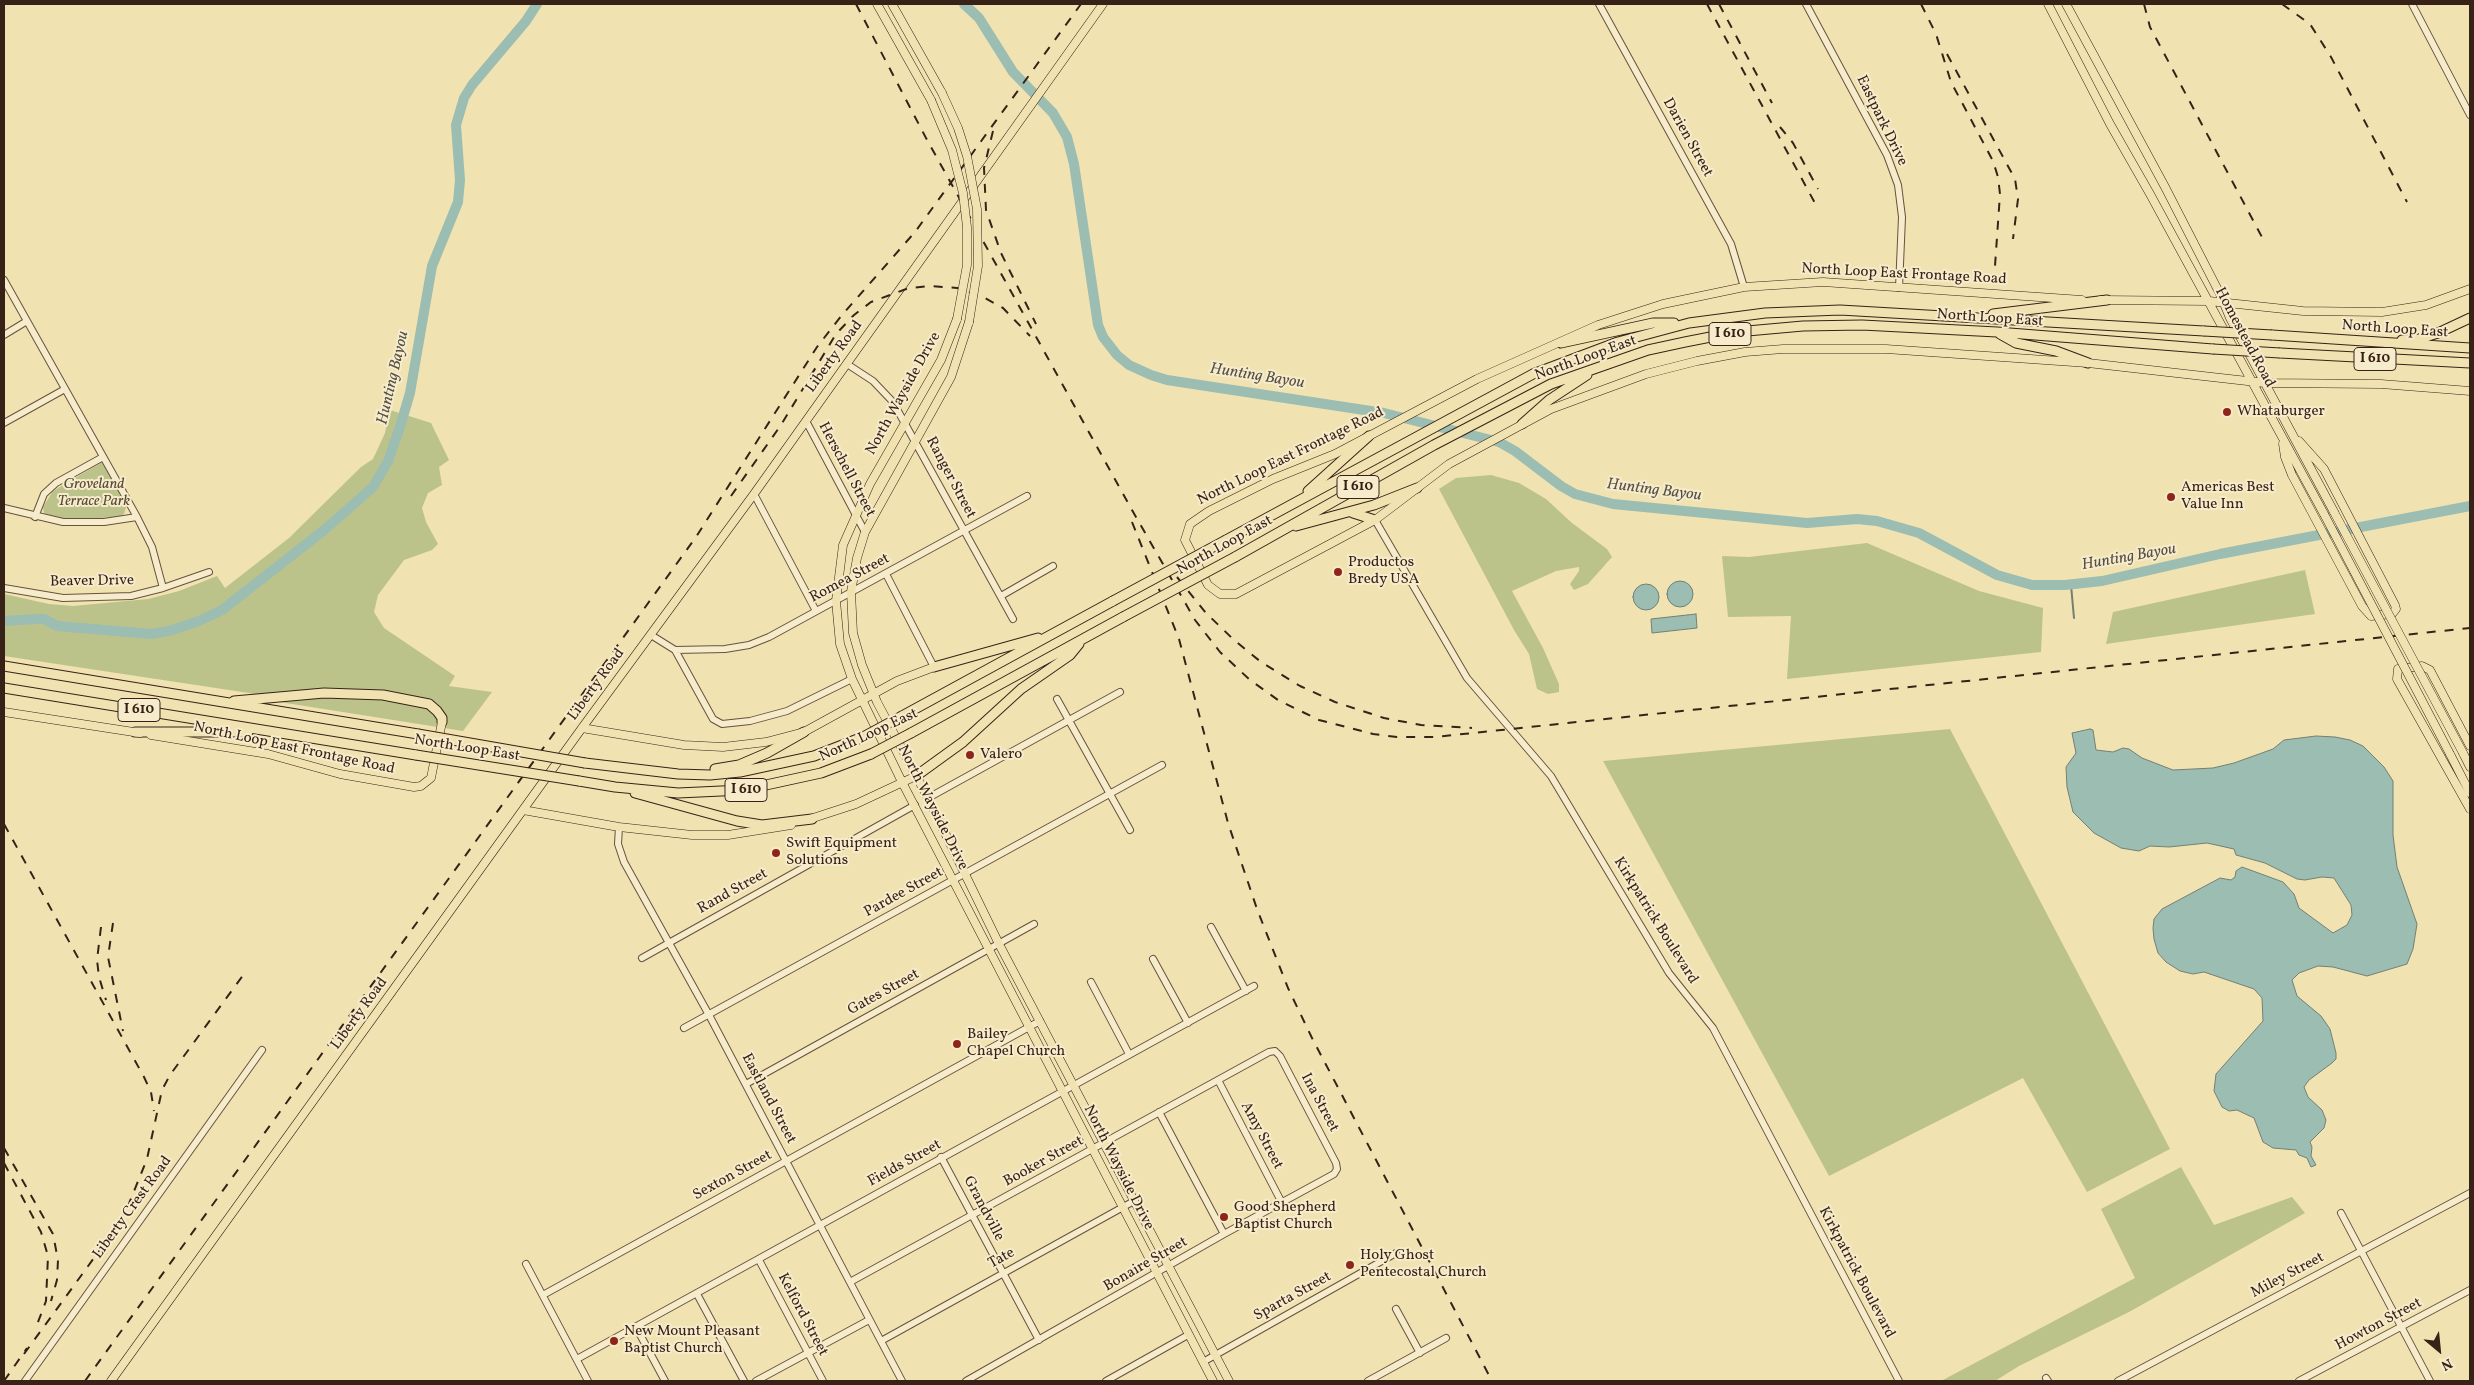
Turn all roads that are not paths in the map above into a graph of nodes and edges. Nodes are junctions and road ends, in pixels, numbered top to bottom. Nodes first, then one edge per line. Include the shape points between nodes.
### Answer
1 (877, 4) edge
2 (892, 4) edge
3 (1103, 4) edge
4 (1599, 4) edge
5 (1806, 4) edge
6 (2048, 4) edge
7 (2412, 4) edge
8 (2068, 7) edge
9 (2056, 20) junction
10 (2125, 115) junction
11 (2470, 115) edge
12 (2110, 124) junction
13 (2165, 187) junction
14 (2150, 194) junction
15 (4, 280) edge
16 (1744, 287) junction
17 (1899, 288) junction
18 (2470, 289) edge
19 (2107, 300) junction
20 (2209, 301) junction
21 (2224, 302) junction
22 (1970, 317) junction
23 (2470, 318) edge
24 (27, 321) junction
25 (1689, 323) junction
26 (1997, 332) junction
27 (4, 335) edge
28 (1561, 342) junction
29 (2369, 342) junction
30 (2470, 348) edge
31 (847, 364) junction
32 (2088, 364) junction
33 (2470, 364) edge
34 (1603, 365) junction
35 (2251, 381) junction
36 (2265, 383) junction
37 (65, 389) junction
38 (2470, 390) edge
39 (806, 420) junction
40 (4, 423) edge
41 (906, 423) junction
42 (1522, 424) junction
43 (2294, 435) junction
44 (1369, 436) junction
45 (2283, 439) junction
46 (916, 441) junction
47 (103, 457) junction
48 (1417, 488) junction
49 (754, 494) junction
50 (1027, 496) dead end
51 (1294, 503) junction
52 (4, 508) edge
53 (1346, 513) junction
54 (855, 515) junction
55 (35, 517) junction
56 (137, 517) junction
57 (1375, 520) junction
58 (1283, 529) junction
59 (964, 531) junction
60 (865, 532) junction
61 (1053, 566) dead end
62 (209, 572) dead end
63 (886, 574) junction
64 (4, 588) edge
65 (163, 588) junction
66 (851, 592) junction
67 (1001, 596) junction
68 (836, 601) junction
69 (816, 611) junction
70 (1013, 619) dead end
71 (1050, 634) junction
72 (651, 635) junction
73 (1082, 640) junction
74 (675, 650) junction
75 (4, 666) edge
76 (934, 668) junction
77 (852, 679) junction
78 (4, 688) edge
79 (1120, 692) dead end
80 (873, 694) junction
81 (1057, 698) dead end
82 (862, 700) junction
83 (216, 702) junction
84 (4, 712) edge
85 (1069, 720) junction
86 (442, 722) joint
87 (582, 728) junction
88 (136, 732) junction
89 (274, 732) junction
90 (804, 732) junction
91 (2470, 746) edge
92 (1162, 765) dead end
93 (2470, 767) edge
94 (678, 774) junction
95 (916, 776) junction
96 (902, 782) junction
97 (615, 787) junction
98 (2470, 793) edge
99 (1109, 794) junction
100 (928, 798) junction
101 (914, 805) junction
102 (523, 810) junction
103 (2470, 810) edge
104 (812, 819) junction
105 (619, 827) junction
106 (1130, 830) dead end
107 (966, 873) junction
108 (953, 880) junction
109 (1034, 924) dead end
110 (1211, 927) dead end
111 (669, 943) junction
112 (1000, 944) junction
113 (990, 949) junction
114 (642, 958) dead end
115 (1153, 959) dead end
116 (1091, 982) dead end
117 (1254, 986) dead end
118 (1246, 991) junction
119 (709, 1015) junction
120 (1040, 1021) junction
121 (1188, 1023) junction
122 (1030, 1027) junction
123 (684, 1028) dead end
124 (262, 1050) dead end
125 (1275, 1051) joint
126 (1130, 1054) junction
127 (1218, 1080) junction
128 (746, 1084) junction
129 (1074, 1086) junction
130 (1064, 1092) junction
131 (1159, 1112) junction
132 (1104, 1143) junction
133 (1094, 1149) junction
134 (941, 1157) junction
135 (787, 1161) junction
136 (1337, 1169) joint
137 (2470, 1193) edge
138 (1134, 1201) junction
139 (1282, 1203) junction
140 (1122, 1208) junction
141 (2341, 1213) dead end
142 (972, 1216) junction
143 (820, 1226) junction
144 (1224, 1234) junction
145 (2360, 1251) junction
146 (1396, 1253) dead end
147 (759, 1260) junction
148 (526, 1264) dead end
149 (1168, 1266) junction
150 (1003, 1273) junction
151 (1157, 1274) junction
152 (850, 1282) junction
153 (2470, 1290) edge
154 (697, 1294) junction
155 (543, 1295) junction
156 (1396, 1309) dead end
157 (870, 1320) junction
158 (636, 1327) junction
159 (2401, 1327) junction
160 (1188, 1335) junction
161 (1446, 1338) dead end
162 (1039, 1340) junction
163 (882, 1341) junction
164 (808, 1353) junction
165 (1420, 1353) junction
166 (1215, 1355) junction
167 (576, 1360) junction
168 (1203, 1362) junction
169 (25, 1381) edge
170 (111, 1381) edge
171 (588, 1381) edge
172 (665, 1381) edge
173 (744, 1381) edge
174 (756, 1381) edge
175 (823, 1381) edge
176 (902, 1381) edge
177 (966, 1381) edge
178 (1106, 1381) edge
179 (1213, 1381) edge
180 (1229, 1381) edge
181 (1368, 1381) edge
182 (1899, 1381) edge
183 (2118, 1381) edge
184 (2299, 1381) edge
185 (2430, 1381) edge

1 - 41 main road, North Wayside Drive, bridge via 945,129 956,160 966,214 967,265 957,319 941,360
2 - 46 main road, North Wayside Drive, bridge via 942,93 963,142 978,209 978,266 969,322 951,377
3 - 31 main road, Liberty Road
4 - 16 street, Darien Street via 1731,244
5 - 17 street, Eastpark Drive via 1887,155 1898,185 1902,217
6 - 9 main road, Homestead Road
7 - 11 street
8 - 9 main road
8 - 10 main road, Homestead Road
9 - 12 main road, Homestead Road
10 - 12 main road
10 - 13 main road, Homestead Road
12 - 14 main road, Homestead Road
13 - 14 main road
13 - 21 main road, Homestead Road
14 - 20 main road, Homestead Road
15 - 24 street
16 - 17 main road, North Loop East Frontage Road via 1824,282
16 - 28 main road, North Loop East Frontage Road via 1640,311
17 - 19 main road, North Loop East Frontage Road
18 - 21 main road, North Loop East Frontage Road via 2426,305 2382,312 2303,311
19 - 20 main road, North Loop East Frontage Road
19 - 22 highway
20 - 21 main road, North Loop East Frontage Road
20 - 35 main road, Homestead Road
21 - 36 main road, Homestead Road
22 - 25 highway, North Loop East / I 610 via 1840,310
22 - 29 highway, North Loop East / I 610, bridge
23 - 29 highway via 2419,339
24 - 27 street
24 - 37 street
25 - 28 highway via 1652,323
25 - 51 highway, North Loop East / I 610 via 1618,342 1533,374
26 - 32 highway via 2016,343 2056,351
26 - 33 highway, North Loop East / I 610, bridge
26 - 34 highway, North Loop East / I 610 via 1862,325 1803,326 1736,332 1648,350
28 - 44 main road, North Loop East Frontage Road via 1477,379
29 - 30 highway, North Loop East / I 610
31 - 39 main road, Liberty Road
31 - 41 street, Ranger Street via 873,381 893,402
32 - 35 main road, North Loop East Frontage Road
32 - 42 main road, North Loop East Frontage Road via 1886,349 1745,352 1646,374 1573,400
34 - 42 highway via 1549,400
34 - 58 highway, North Loop East / I 610 via 1551,384 1478,421
35 - 36 main road, North Loop East Frontage Road
35 - 45 main road, Homestead Road
36 - 38 main road, North Loop East Frontage Road via 2381,384
36 - 43 main road, Homestead Road
37 - 40 street
37 - 47 street
39 - 49 main road, Liberty Road
39 - 54 street, Herschell Street
41 - 46 street, Ranger Street
41 - 54 main road, North Wayside Drive
42 - 48 main road, North Loop East Frontage Road via 1449,464
43 - 45 main road via 2318,460 2344,506 2395,606 2392,614 2375,617 2366,613 2288,464
43 - 93 main road, Homestead Road, bridge
44 - 51 highway
44 - 57 main road, North Loop East Frontage Road via 1209,511 1190,524 1185,540 1208,585 1215,592 1230,595
45 - 98 main road, Homestead Road, bridge
46 - 59 street, Ranger Street
46 - 60 main road, North Wayside Drive
47 - 55 street via 56,483 44,494
47 - 56 street
48 - 53 highway
48 - 57 main road, North Loop East Frontage Road
49 - 69 street
49 - 72 main road, Liberty Road
50 - 59 street, Romea Street
51 - 71 highway, North Loop East / I 610, bridge
52 - 55 street
53 - 57 highway via 1358,513
53 - 58 highway
54 - 60 street, Herschell Street
54 - 68 main road, North Wayside Drive via 844,545
55 - 56 street via 81,523
56 - 65 street via 152,547
57 - 182 street, Kirkpatrick Boulevard via 1467,678 1550,776 1669,973 1713,1028
58 - 73 highway, North Loop East / I 610, bridge
59 - 63 street, Romea Street
59 - 67 street, Ranger Street
60 - 66 main road, North Wayside Drive
61 - 67 street
62 - 65 street, Beaver Drive
63 - 66 street, Romea Street
63 - 76 street
64 - 65 street, Beaver Drive via 63,598 131,596
66 - 68 street, Romea Street
66 - 80 main road, North Wayside Drive via 854,633
67 - 70 street, Ranger Street
68 - 69 street, Romea Street
68 - 77 main road, North Wayside Drive via 840,644
69 - 74 street, Romea Street via 749,645
71 - 76 highway
71 - 94 highway, North Loop East / I 610, bridge via 862,737 814,756 765,768 710,775
72 - 74 street
72 - 87 main road, Liberty Road
73 - 95 highway via 1070,655 1021,689 963,742
73 - 97 highway, North Loop East / I 610, bridge via 871,754 821,773 743,790 678,793
74 - 77 street via 713,719 722,724 750,721 787,711
75 - 83 highway, North Loop East / I 610
76 - 80 main road via 897,681
77 - 82 main road, North Wayside Drive
78 - 89 highway, North Loop East / I 610
79 - 85 street
80 - 82 main road
80 - 95 main road, North Wayside Drive
81 - 85 street
82 - 90 main road
82 - 96 main road, North Wayside Drive
83 - 86 highway via 324,693 383,695 429,704
83 - 94 highway, North Loop East / I 610, bridge via 585,763
84 - 88 main road, North Loop East Frontage Road
85 - 99 street
85 - 100 street
86 - 88 main road, North Loop East Frontage Road via 431,778 414,787 340,774 268,754
87 - 90 main road via 684,745 723,747 766,742
87 - 102 main road, Liberty Road
88 - 89 highway
89 - 97 highway, North Loop East / I 610, bridge
90 - 94 highway via 738,765
91 - 103 main road via 2430,670 2422,666 2398,669 2397,679
92 - 99 street, Pardee Street
95 - 96 main road
95 - 100 main road, North Wayside Drive
96 - 101 main road, North Wayside Drive
96 - 104 main road via 856,804
97 - 104 highway via 762,825
99 - 106 street
99 - 107 street, Pardee Street
100 - 107 main road, North Wayside Drive
101 - 108 main road, North Wayside Drive
101 - 111 street, Rand Street
102 - 105 main road
102 - 170 main road, Liberty Road
104 - 105 main road via 728,835 692,835
105 - 111 street, Eastland Street via 618,844 624,862
107 - 108 street, Pardee Street
107 - 112 main road, North Wayside Drive
108 - 113 main road, North Wayside Drive
108 - 119 street, Pardee Street
109 - 112 street, Gates Street
110 - 118 street
111 - 114 street, Rand Street
111 - 119 street, Eastland Street
112 - 113 street, Gates Street
112 - 120 main road, North Wayside Drive
113 - 122 main road, North Wayside Drive
113 - 128 street, Gates Street
115 - 121 street
116 - 126 street
117 - 118 street, Fields Street
118 - 121 street, Fields Street
119 - 123 street, Pardee Street
119 - 128 street, Eastland Street
120 - 122 street, Sexton Street
120 - 129 main road, North Wayside Drive
121 - 126 street, Fields Street
122 - 130 main road, North Wayside Drive
122 - 135 street, Sexton Street
124 - 169 street, Liberty Crest Road
125 - 127 street, Booker Street
125 - 136 street, Ina Street
126 - 129 street, Fields Street
127 - 131 street, Booker Street
127 - 139 street, Amy Street
128 - 135 street, Eastland Street
129 - 130 street, Fields Street
129 - 132 main road, North Wayside Drive
130 - 133 main road, North Wayside Drive
130 - 134 street, Fields Street
131 - 132 street, Booker Street
131 - 144 street
132 - 133 street, Booker Street
132 - 138 main road, North Wayside Drive
133 - 140 main road, North Wayside Drive
133 - 142 street, Booker Street
134 - 142 street, Grandville
134 - 143 street, Fields Street
135 - 143 street, Eastland Street
135 - 155 street, Sexton Street
136 - 139 street, Bonaire Street via 1334,1174
137 - 145 street, Miley Street
138 - 140 street, Tate
138 - 149 main road, North Wayside Drive
139 - 144 street, Bonaire Street
140 - 150 street, Tate
140 - 151 main road, North Wayside Drive
141 - 145 street
142 - 150 street, Grandville
142 - 152 street, Booker Street
143 - 147 street, Fields Street
143 - 152 street, Eastland Street
144 - 149 street, Bonaire Street
145 - 159 street
145 - 183 street, Miley Street
146 - 166 street, Sparta Street
147 - 154 street, Fields Street
147 - 164 street, Kelford Street
148 - 155 street
149 - 151 street, Bonaire Street
149 - 166 main road, North Wayside Drive
150 - 162 street, Grandville
150 - 163 street, Tate
151 - 160 main road, North Wayside Drive
151 - 162 street, Bonaire Street
152 - 157 street, Eastland Street
153 - 159 street, Howton Street
154 - 158 street, Fields Street
154 - 173 street
155 - 167 street
156 - 165 street
157 - 163 street, Eastland Street
157 - 164 street
158 - 167 street, Fields Street
158 - 172 street
159 - 184 street, Howton Street
159 - 185 street
160 - 168 main road, North Wayside Drive
160 - 178 street
161 - 165 street
162 - 177 street, Bonaire Street
163 - 176 street, Eastland Street
164 - 174 street
164 - 175 street, Kelford Street
165 - 181 street
166 - 168 street, Sparta Street
166 - 180 main road, North Wayside Drive
167 - 171 street
168 - 179 main road, North Wayside Drive

